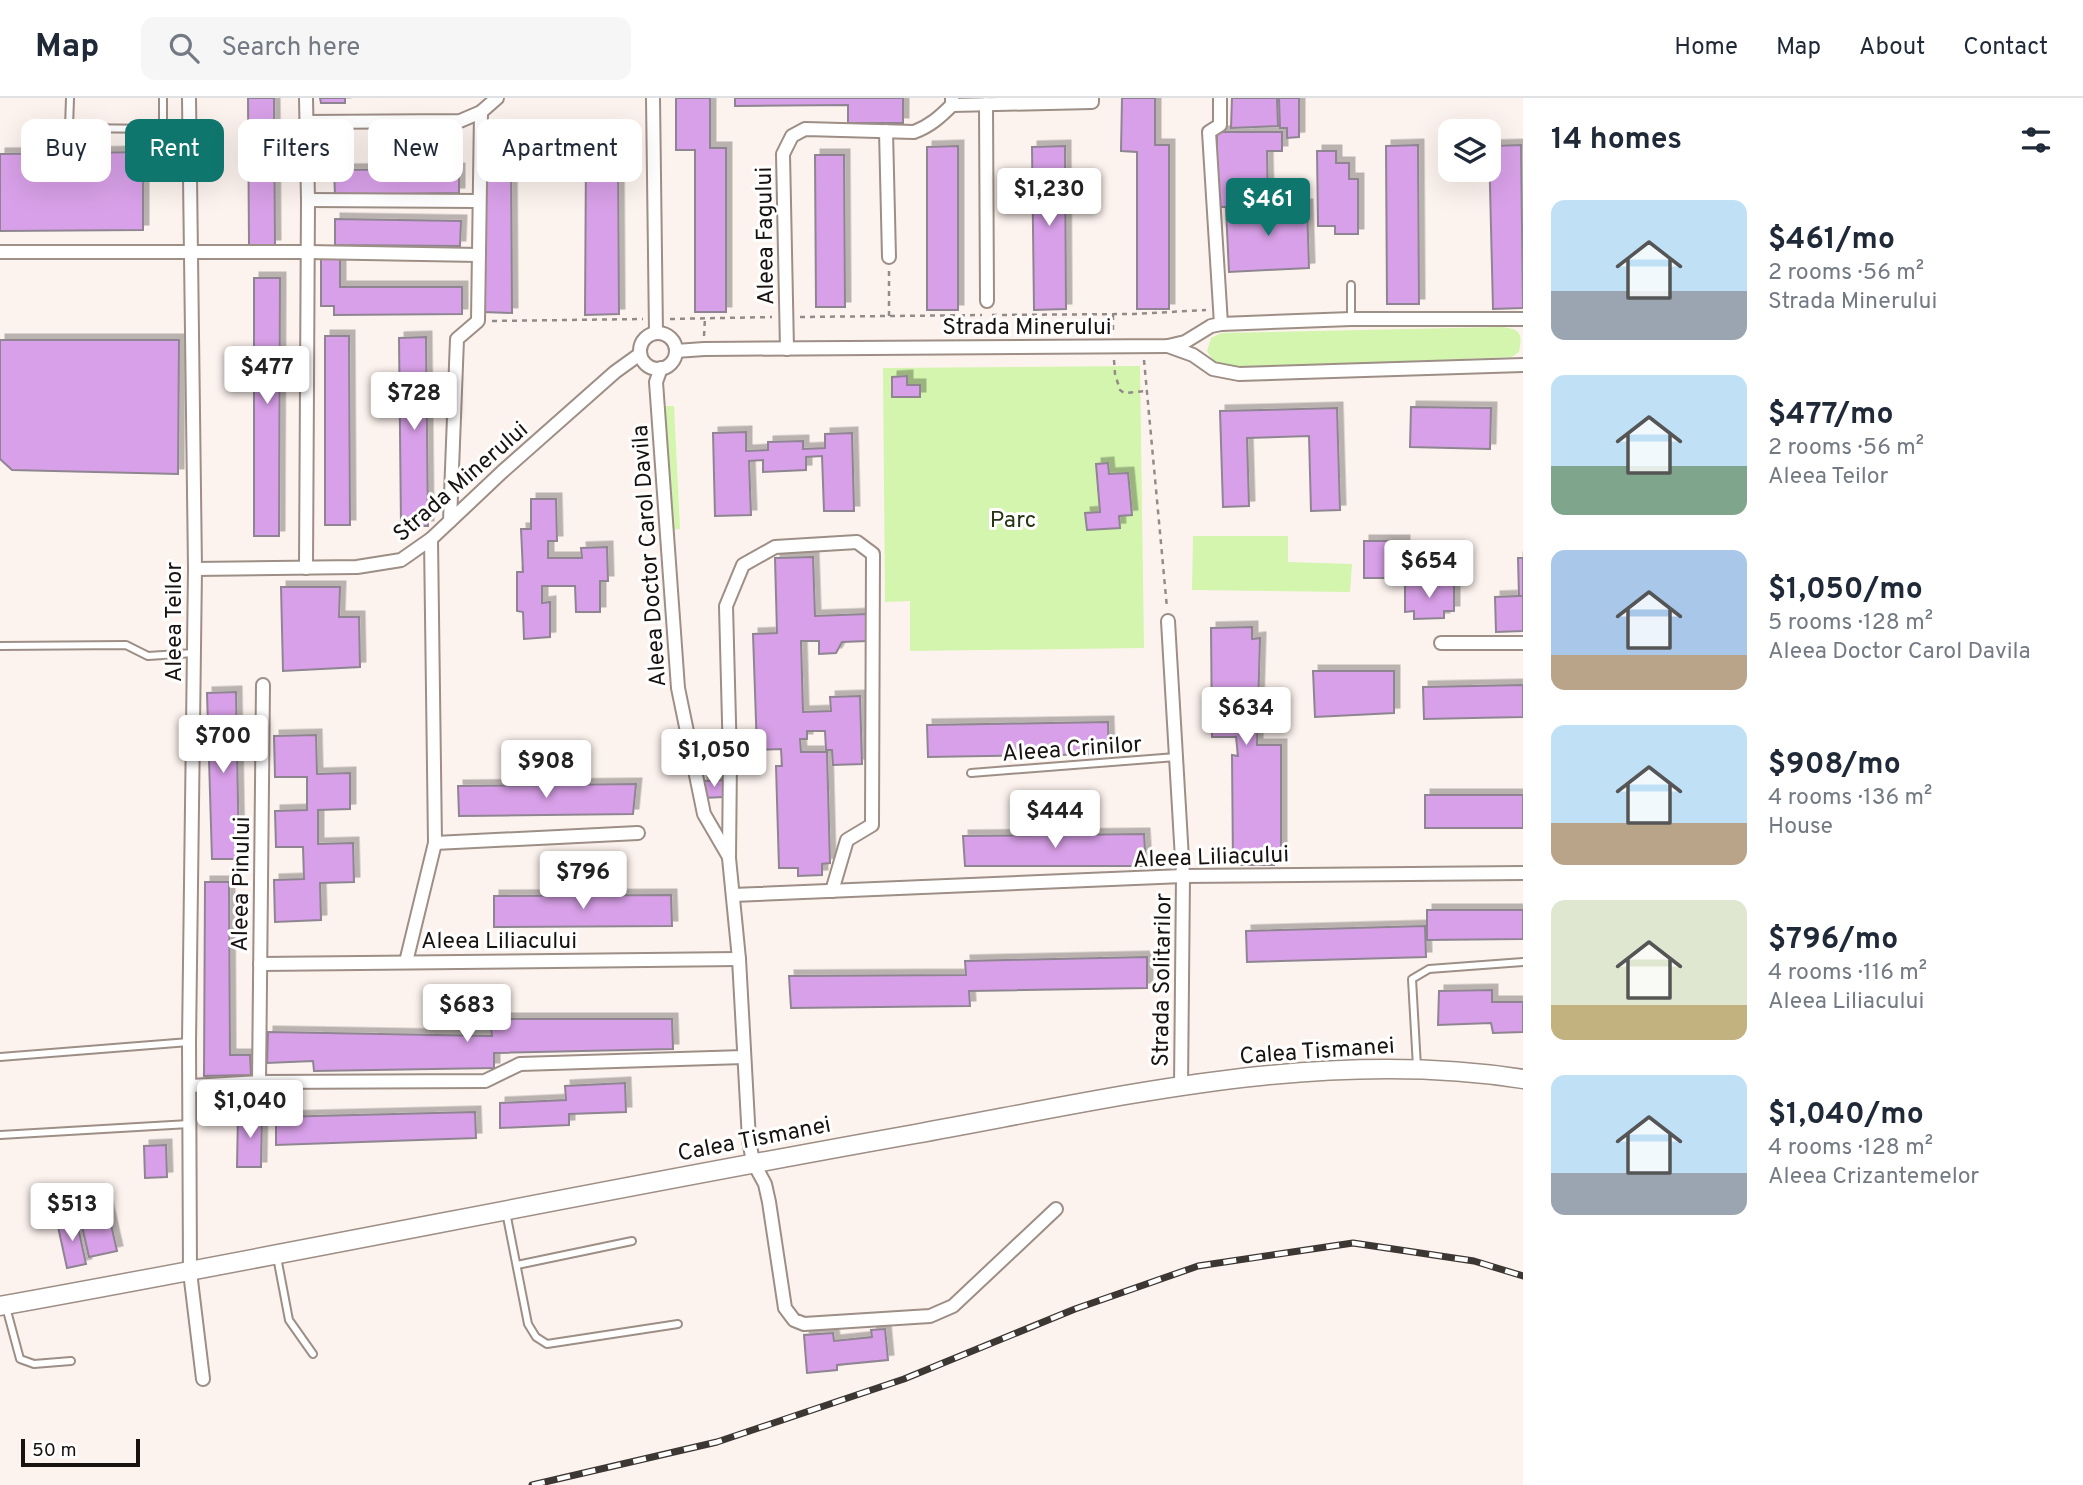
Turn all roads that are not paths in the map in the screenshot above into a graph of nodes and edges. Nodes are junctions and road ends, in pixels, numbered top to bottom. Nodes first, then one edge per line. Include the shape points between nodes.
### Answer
1 (70, 98) edge
2 (163, 98) edge
3 (189, 98) edge
4 (306, 98) edge
5 (497, 98) edge
6 (653, 98) edge
7 (1092, 98) edge
8 (1220, 98) edge
9 (952, 102) edge
10 (986, 104) junction
11 (481, 112) junction
12 (306, 119) edge
13 (354, 122) edge
14 (886, 131) junction
15 (308, 182) edge
16 (308, 200) junction
17 (479, 201) junction
18 (0, 252) edge
19 (307, 252) junction
20 (191, 253) junction
21 (479, 255) junction
22 (889, 257) road end
23 (1351, 285) dead end
24 (987, 301) dead end
25 (1351, 319) junction
26 (1523, 319) edge
27 (1221, 324) junction
28 (656, 333) junction
29 (1168, 346) junction
30 (787, 349) junction
31 (676, 351) junction
32 (640, 354) junction
33 (1523, 365) edge
34 (661, 368) junction
35 (450, 521) junction
36 (431, 539) junction
37 (306, 568) junction
38 (195, 569) junction
39 (1168, 621) road end
40 (1441, 643) dead end
41 (1523, 643) edge
42 (0, 646) edge
43 (194, 653) junction
44 (263, 685) dead end
45 (1176, 757) junction
46 (971, 773) dead end
47 (638, 833) dead end
48 (435, 843) junction
49 (729, 858) junction
50 (1523, 873) edge
51 (1183, 876) junction
52 (832, 891) junction
53 (733, 895) junction
54 (739, 960) junction
55 (407, 962) junction
56 (1523, 962) edge
57 (260, 964) junction
58 (189, 1042) junction
59 (0, 1057) edge
60 (744, 1057) junction
61 (1417, 1069) junction
62 (1523, 1079) edge
63 (258, 1082) junction
64 (191, 1086) junction
65 (1181, 1088) junction
66 (191, 1123) junction
67 (0, 1135) edge
68 (753, 1162) junction
69 (1056, 1209) dead end
70 (506, 1211) junction
71 (632, 1241) dead end
72 (277, 1255) junction
73 (517, 1265) junction
74 (190, 1272) junction
75 (3, 1306) edge
76 (678, 1324) dead end
77 (313, 1354) dead end
78 (71, 1361) dead end
79 (203, 1379) dead end

1 - 2 lane via 69,128 163,129
3 - 20 street, Aleea Teilor
4 - 12 street
5 - 11 street
6 - 28 street
7 - 10 street via 1092,102
8 - 27 street via 1220,125 1209,132
9 - 10 street
9 - 14 street, Aleea Fagului via 928,126 914,132
10 - 24 street
11 - 13 street via 460,121
11 - 17 street
14 - 22 street
14 - 30 street, Aleea Fagului via 805,129 787,144 783,154
15 - 16 street
16 - 17 street
16 - 19 street
17 - 21 street
18 - 20 street
19 - 20 street
19 - 21 street
19 - 37 street
20 - 38 street, Aleea Teilor
21 - 35 street via 478,321 457,339
23 - 25 lane
25 - 26 street, Strada Minerului
25 - 27 street, Strada Minerului
27 - 29 street, Strada Minerului
28 - 31 street via 670,337
28 - 32 street via 641,344
29 - 30 street, Strada Minerului
29 - 33 street, Strada Minerului via 1213,369 1239,374
30 - 31 street, Strada Minerului
31 - 34 street via 670,364
32 - 34 street via 647,365
32 - 35 street, Strada Minerului
34 - 49 street, Aleea Doctor Carol Davila via 656,382 678,688 704,814
35 - 36 street, Strada Minerului
36 - 37 street, Strada Minerului via 401,560 383,565
36 - 48 street
37 - 38 street, Strada Minerului
38 - 43 street, Aleea Teilor
39 - 45 street, Strada Solitarilor
40 - 41 street
42 - 43 lane via 126,645 148,656
43 - 58 street, Aleea Teilor
44 - 57 street, Aleea Pinului
45 - 46 lane, Aleea Crinilor
45 - 51 street, Strada Solitarilor
47 - 48 street
48 - 55 street
49 - 52 street, Aleea Doctor Carol Davila via 726,606 743,565 775,547 858,542 873,554 872,825 847,840
49 - 53 street, Aleea Doctor Carol Davila
50 - 51 street, Aleea Liliacului
51 - 52 street, Aleea Liliacului
51 - 65 street, Strada Solitarilor
52 - 53 street, Aleea Liliacului
53 - 54 street, Aleea Doctor Carol Davila
54 - 55 street, Aleea Liliacului
54 - 60 street, Aleea Doctor Carol Davila
55 - 57 street, Aleea Liliacului
56 - 61 lane via 1429,969 1412,979
57 - 63 street, Aleea Pinului
58 - 59 lane
58 - 64 street, Aleea Teilor
60 - 63 street via 520,1064 485,1081
60 - 68 street, Aleea Doctor Carol Davila
61 - 62 main road, Calea Tismanei
61 - 65 main road, Calea Tismanei via 1280,1073
63 - 64 street
64 - 66 street, Aleea Teilor
65 - 68 main road, Calea Tismanei
66 - 67 lane
66 - 74 street, Aleea Teilor
68 - 69 street, Aleea Doctor Carol Davila via 769,1202 785,1308 804,1324 930,1316 953,1306
68 - 70 main road, Calea Tismanei
70 - 72 main road, Calea Tismanei
70 - 73 lane
71 - 73 lane
72 - 74 main road, Calea Tismanei
72 - 77 lane via 289,1320
73 - 76 lane via 528,1324 547,1344
74 - 75 main road, Calea Tismanei
74 - 79 street, Aleea Teilor
75 - 78 lane via 20,1359 34,1364

